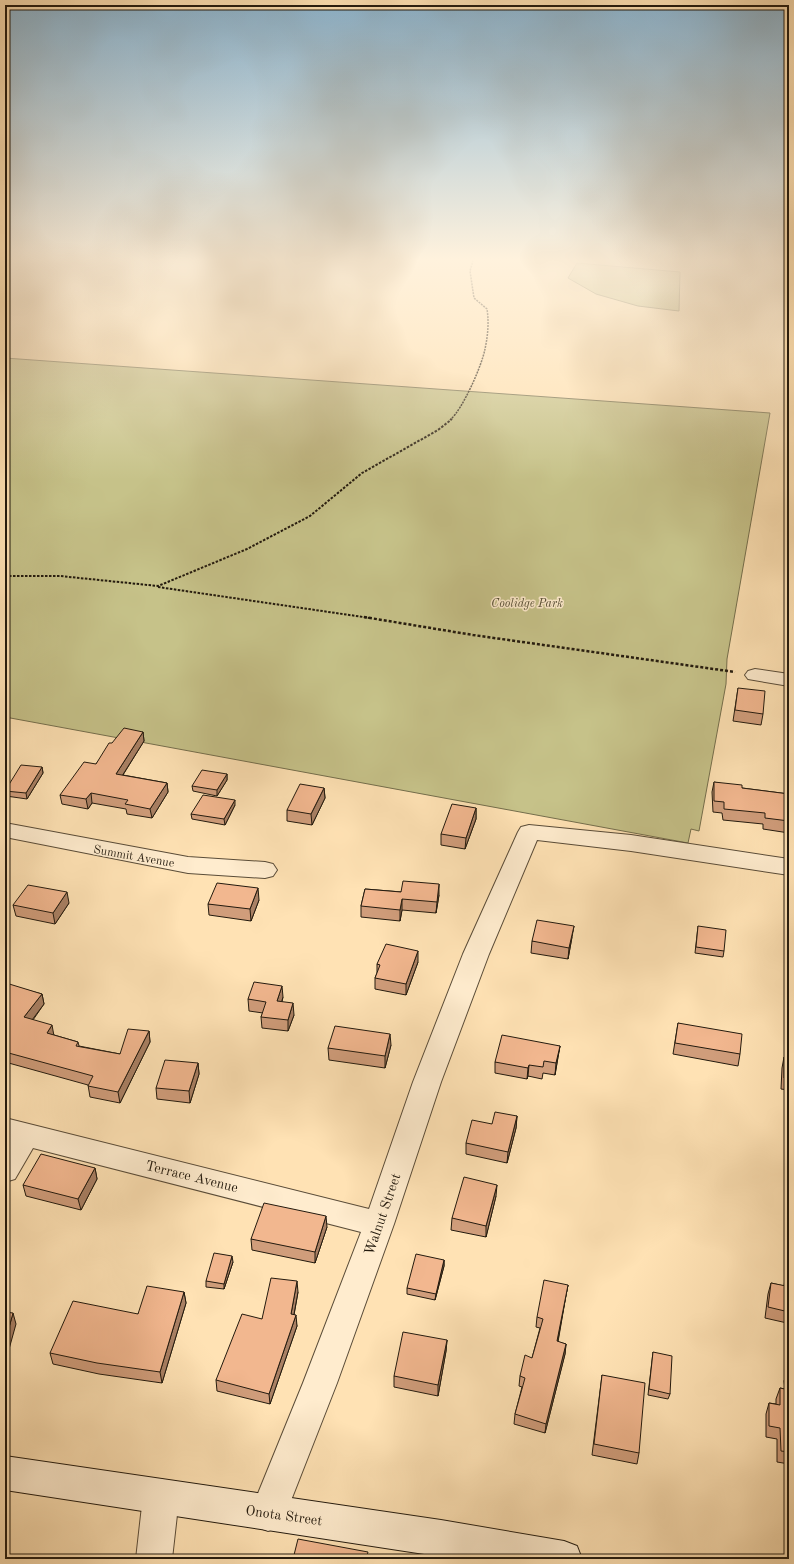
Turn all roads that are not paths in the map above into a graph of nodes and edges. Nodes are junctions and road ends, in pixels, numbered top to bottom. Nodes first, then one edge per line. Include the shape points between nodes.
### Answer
1 (755, 675) road end
2 (789, 680) edge
3 (5, 830) edge
4 (789, 867) edge
5 (265, 870) dead end
6 (15, 1131) edge
7 (5, 1170) edge
8 (378, 1224) junction
9 (5, 1473) edge
10 (161, 1497) junction
11 (268, 1513) junction
12 (154, 1559) edge
13 (564, 1559) edge

1 - 2 street
3 - 5 street, Summit Avenue via 188,865
4 - 8 street, Walnut Street via 631,843 529,832 493,914 427,1082
6 - 7 street
6 - 8 street, Terrace Avenue
8 - 11 street, Walnut Street via 320,1383
9 - 10 street, Onota Street
10 - 11 street, Onota Street
10 - 12 street
11 - 13 street, Onota Street via 442,1538

